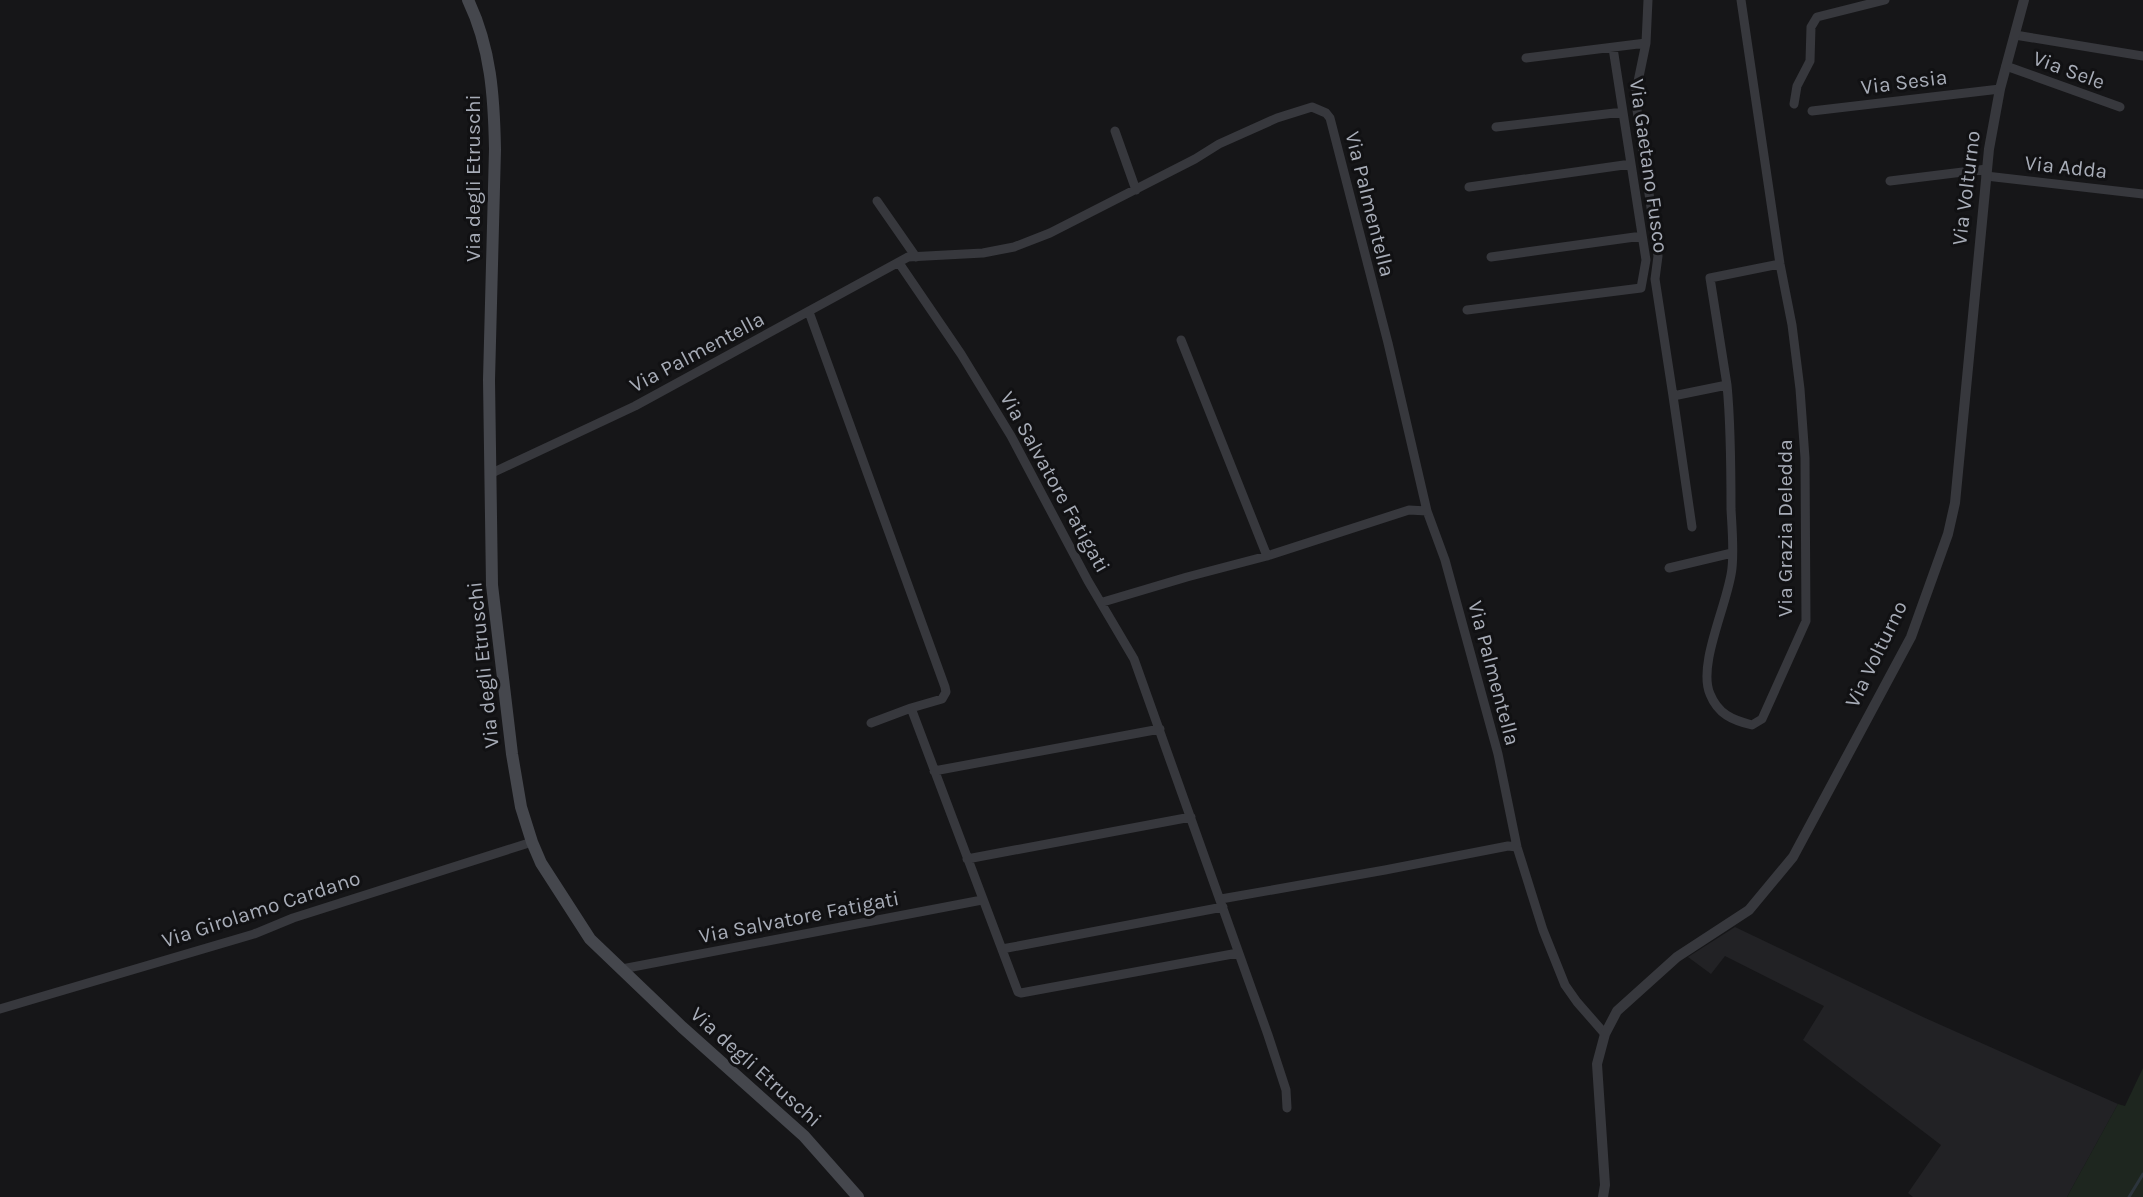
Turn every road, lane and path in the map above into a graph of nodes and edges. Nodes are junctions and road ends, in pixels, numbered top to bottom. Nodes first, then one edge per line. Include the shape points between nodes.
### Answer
1 (468, 0) edge
2 (1648, 0) edge
3 (1741, 0) edge
4 (1885, 0) edge
5 (2024, 0) edge
6 (2015, 35) junction
7 (1646, 43) junction
8 (1613, 48) junction
9 (2143, 56) edge
10 (1526, 58) dead end
11 (2006, 66) junction
12 (2000, 88) junction
13 (1794, 104) dead end
14 (2120, 108) dead end
15 (1812, 111) dead end
16 (1623, 112) junction
17 (1496, 127) dead end
18 (1115, 130) dead end
19 (1631, 164) junction
20 (1986, 173) junction
21 (1890, 181) dead end
22 (1469, 187) dead end
23 (1136, 190) junction
24 (2143, 194) edge
25 (878, 201) dead end
26 (1642, 236) junction
27 (916, 256) junction
28 (1491, 257) dead end
29 (899, 263) junction
30 (1780, 264) junction
31 (1467, 310) dead end
32 (809, 312) junction
33 (1181, 340) dead end
34 (1727, 385) junction
35 (1673, 396) junction
36 (492, 473) junction
37 (1426, 511) junction
38 (1692, 527) dead end
39 (1732, 553) junction
40 (1267, 556) junction
41 (1670, 568) dead end
42 (1103, 602) junction
43 (911, 708) junction
44 (871, 723) dead end
45 (1160, 729) junction
46 (934, 771) junction
47 (1191, 817) junction
48 (532, 842) junction
49 (1517, 847) junction
50 (967, 859) junction
51 (982, 900) junction
52 (1222, 903) junction
53 (1002, 950) junction
54 (1238, 953) junction
55 (622, 969) junction
56 (0, 1009) edge
57 (1605, 1034) junction
58 (1287, 1108) dead end
59 (858, 1197) edge
60 (1603, 1197) edge

1 - 36 main road, Via degli Etruschi via 486,48 495,111 489,380
2 - 7 street
3 - 30 street, Via Grazia Deledda
4 - 13 street via 1817,16 1811,27 1810,61 1797,86
5 - 6 street, Via Volturno
6 - 9 street
6 - 11 street, Via Volturno
7 - 8 street
7 - 35 street via 1635,96 1658,256 1655,279
8 - 10 street
8 - 16 street, Via Gaetano Fusco
11 - 12 street, Via Volturno
11 - 14 street, Via Sele
12 - 15 street, Via Sesia
12 - 20 street, Via Volturno
16 - 17 street
16 - 19 street, Via Gaetano Fusco
18 - 23 street
19 - 22 street
19 - 26 street, Via Gaetano Fusco
20 - 21 street, Via Adda
20 - 24 street, Via Adda
20 - 57 street, Via Volturno via 1954,503 1948,534 1911,637 1793,857 1749,910 1677,957 1617,1011
23 - 27 street, Via Palmentella via 1014,247 974,254
23 - 37 street, Via Palmentella via 1276,118 1312,107 1326,112 1388,343
25 - 27 street
26 - 28 street
26 - 31 street, Via Gaetano Fusco via 1646,260 1641,288
27 - 29 street, Via Palmentella
29 - 32 street, Via Palmentella
29 - 42 street, Via Salvatore Fatigati via 950,336 1011,436
30 - 34 street, Via Grazia Deledda via 1710,278
30 - 39 street, Via Grazia Deledda via 1792,325 1805,447 1806,621 1762,719 1752,725 1722,712 1708,683 1708,663 1732,569
32 - 36 street, Via Palmentella via 635,406
32 - 43 street via 945,687 942,699
33 - 40 street
34 - 35 street
34 - 39 street, Via Grazia Deledda
35 - 38 street
36 - 48 main road, Via degli Etruschi via 492,585 497,638 521,807
37 - 40 street via 1409,510
37 - 49 street, Via Palmentella via 1445,560 1498,754
39 - 41 street
40 - 42 street
42 - 45 street, Via Salvatore Fatigati via 1134,659
43 - 44 street
43 - 46 street
45 - 46 street
45 - 47 street, Via Salvatore Fatigati
46 - 50 street
47 - 50 street
47 - 52 street, Via Salvatore Fatigati
48 - 55 main road, Via degli Etruschi via 541,863 590,939
48 - 56 street, Via Girolamo Cardano via 254,934
49 - 52 street
49 - 57 street, Via Palmentella via 1565,985
50 - 51 street
51 - 53 street
51 - 55 street, Via Salvatore Fatigati
52 - 53 street
52 - 54 street, Via Salvatore Fatigati
53 - 54 street via 1021,993
54 - 58 street, Via Salvatore Fatigati via 1283,1080
55 - 59 main road, Via degli Etruschi via 804,1136
57 - 60 street, Via Volturno via 1598,1064

